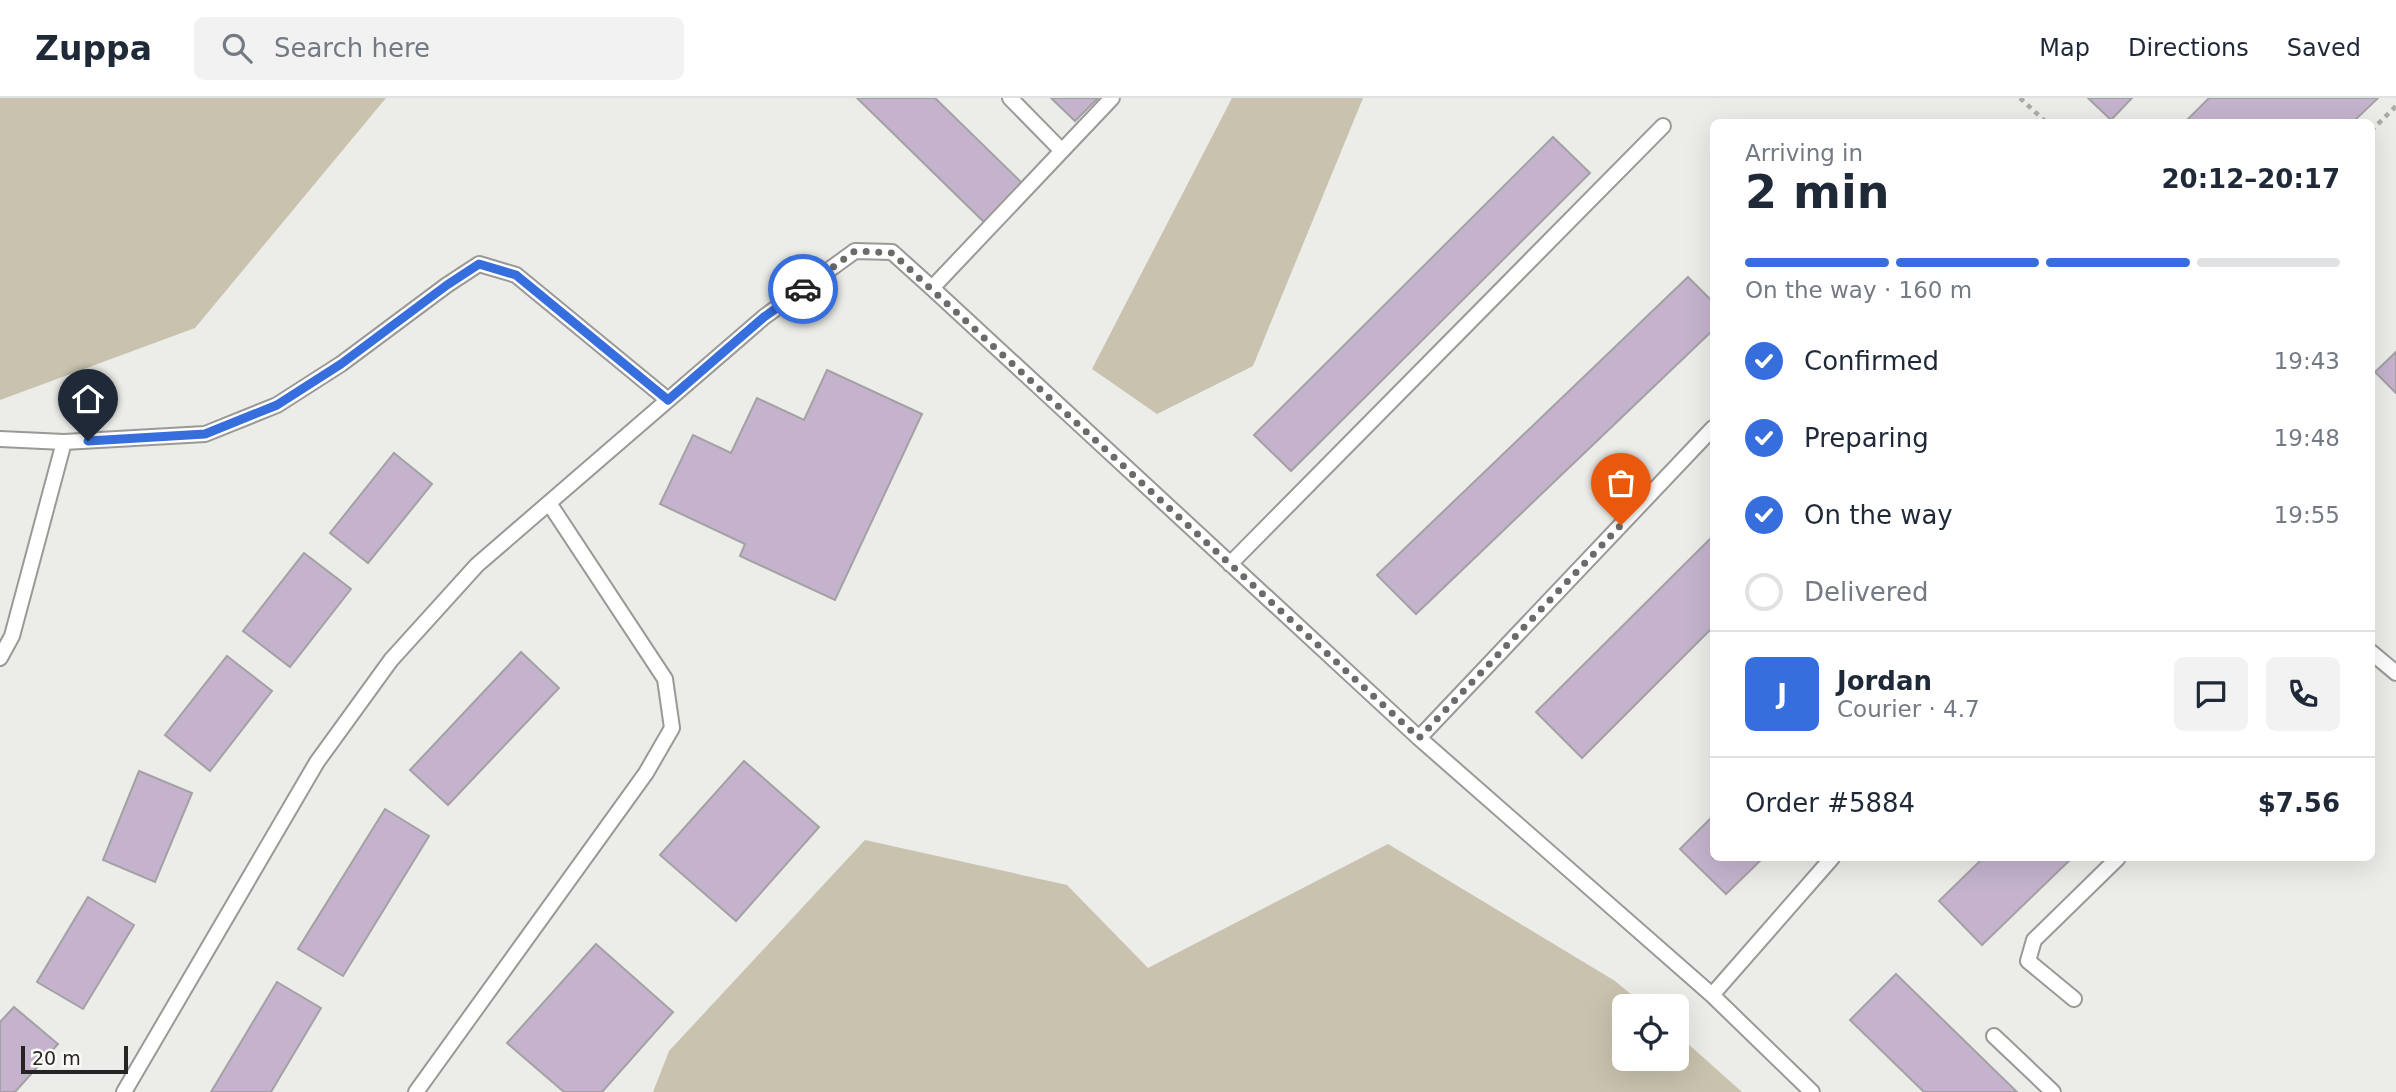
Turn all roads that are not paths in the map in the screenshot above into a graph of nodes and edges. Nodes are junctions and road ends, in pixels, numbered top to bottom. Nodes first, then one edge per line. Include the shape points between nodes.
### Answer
1 (1010, 98) edge
2 (1112, 98) edge
3 (1663, 126) dead end
4 (1061, 150) junction
5 (932, 288) junction
6 (668, 400) junction
7 (1710, 431) edge
8 (0, 439) edge
9 (64, 442) junction
10 (549, 503) junction
11 (1230, 565) junction
12 (2375, 655) edge
13 (0, 658) edge
14 (2396, 673) edge
15 (1419, 738) junction
16 (1829, 861) edge
17 (2115, 861) edge
18 (1712, 995) junction
19 (2074, 999) dead end
20 (1994, 1036) dead end
21 (124, 1092) edge
22 (416, 1092) edge
23 (1812, 1092) edge
24 (2053, 1092) edge

1 - 4 lane
2 - 4 lane
3 - 11 lane
4 - 5 lane
5 - 6 lane via 892,253 855,251 764,317
5 - 11 lane
6 - 9 lane via 516,275 479,264 277,405 205,434
6 - 10 lane
7 - 15 lane
8 - 9 lane
9 - 13 lane via 12,636
10 - 21 lane via 477,565 383,671 317,762
10 - 22 lane via 665,679 672,728 646,773
11 - 15 lane
12 - 14 lane
15 - 18 lane
16 - 18 lane
17 - 19 lane via 2034,940 2028,961
18 - 23 lane
20 - 24 lane

